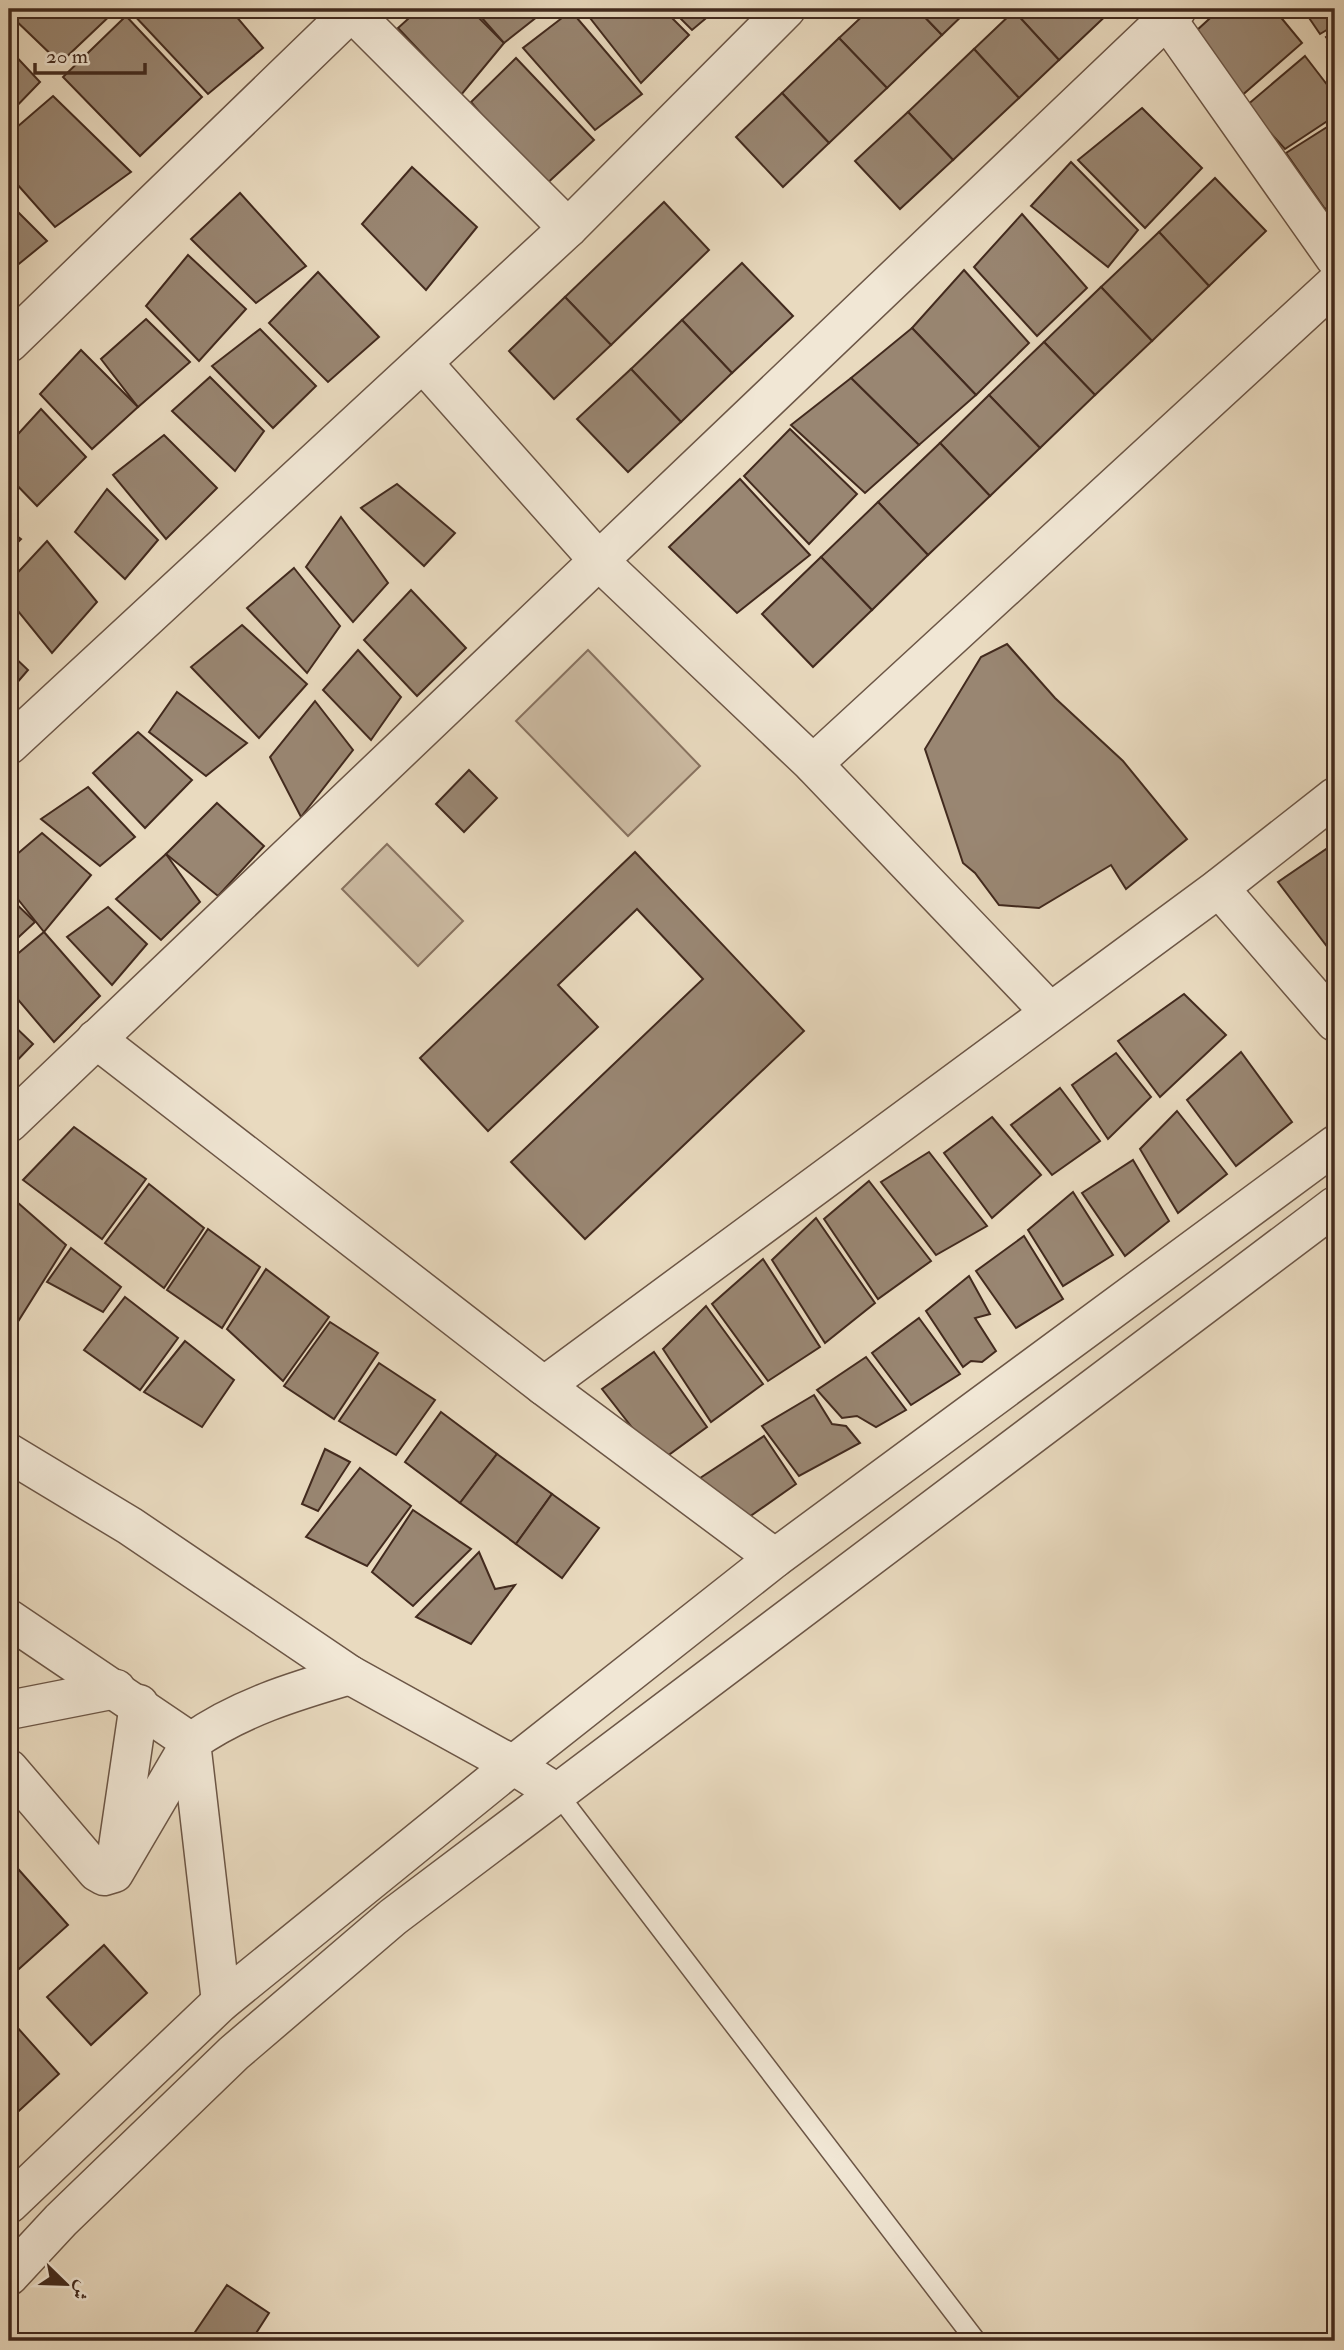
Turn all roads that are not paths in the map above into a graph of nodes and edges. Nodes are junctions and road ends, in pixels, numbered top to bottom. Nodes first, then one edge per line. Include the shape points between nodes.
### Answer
1 (786, 9) edge
2 (351, 10) edge
3 (1172, 13) edge
4 (568, 228) junction
5 (1335, 258) edge
6 (1335, 284) edge
7 (9, 343) edge
8 (423, 363) junction
9 (599, 561) junction
10 (9, 745) edge
11 (813, 764) junction
12 (1335, 797) edge
13 (1219, 888) junction
14 (1049, 1011) junction
15 (1335, 1022) edge
16 (96, 1040) junction
17 (9, 1123) edge
18 (1335, 1145) edge
19 (1335, 1206) edge
20 (544, 1386) junction
21 (9, 1453) edge
22 (775, 1558) junction
23 (9, 1619) edge
24 (350, 1675) junction
25 (127, 1696) junction
26 (9, 1710) edge
27 (191, 1742) junction
28 (513, 1765) junction
29 (9, 1769) edge
30 (557, 1793) junction
31 (114, 1873) junction
32 (221, 2002) junction
33 (10, 2200) edge
34 (9, 2276) edge
35 (970, 2339) edge

1 - 4 street
2 - 4 street
2 - 7 street
3 - 5 street
3 - 9 street
4 - 8 street
6 - 11 street
8 - 9 street
8 - 10 street
9 - 11 street
9 - 16 street
11 - 14 street
12 - 13 street
13 - 14 street
13 - 15 street
14 - 20 street
16 - 17 street
16 - 20 street
18 - 22 street
19 - 30 street
20 - 22 street
21 - 24 street via 130,1526
22 - 28 street
23 - 25 street
24 - 27 street via 221,1721
24 - 28 street
25 - 26 street
25 - 27 street
25 - 31 street
27 - 31 street
27 - 32 street
28 - 30 street
28 - 32 street
29 - 31 street via 97,1872 104,1876
30 - 34 street via 393,1917 234,2053
30 - 35 lane
32 - 33 street

